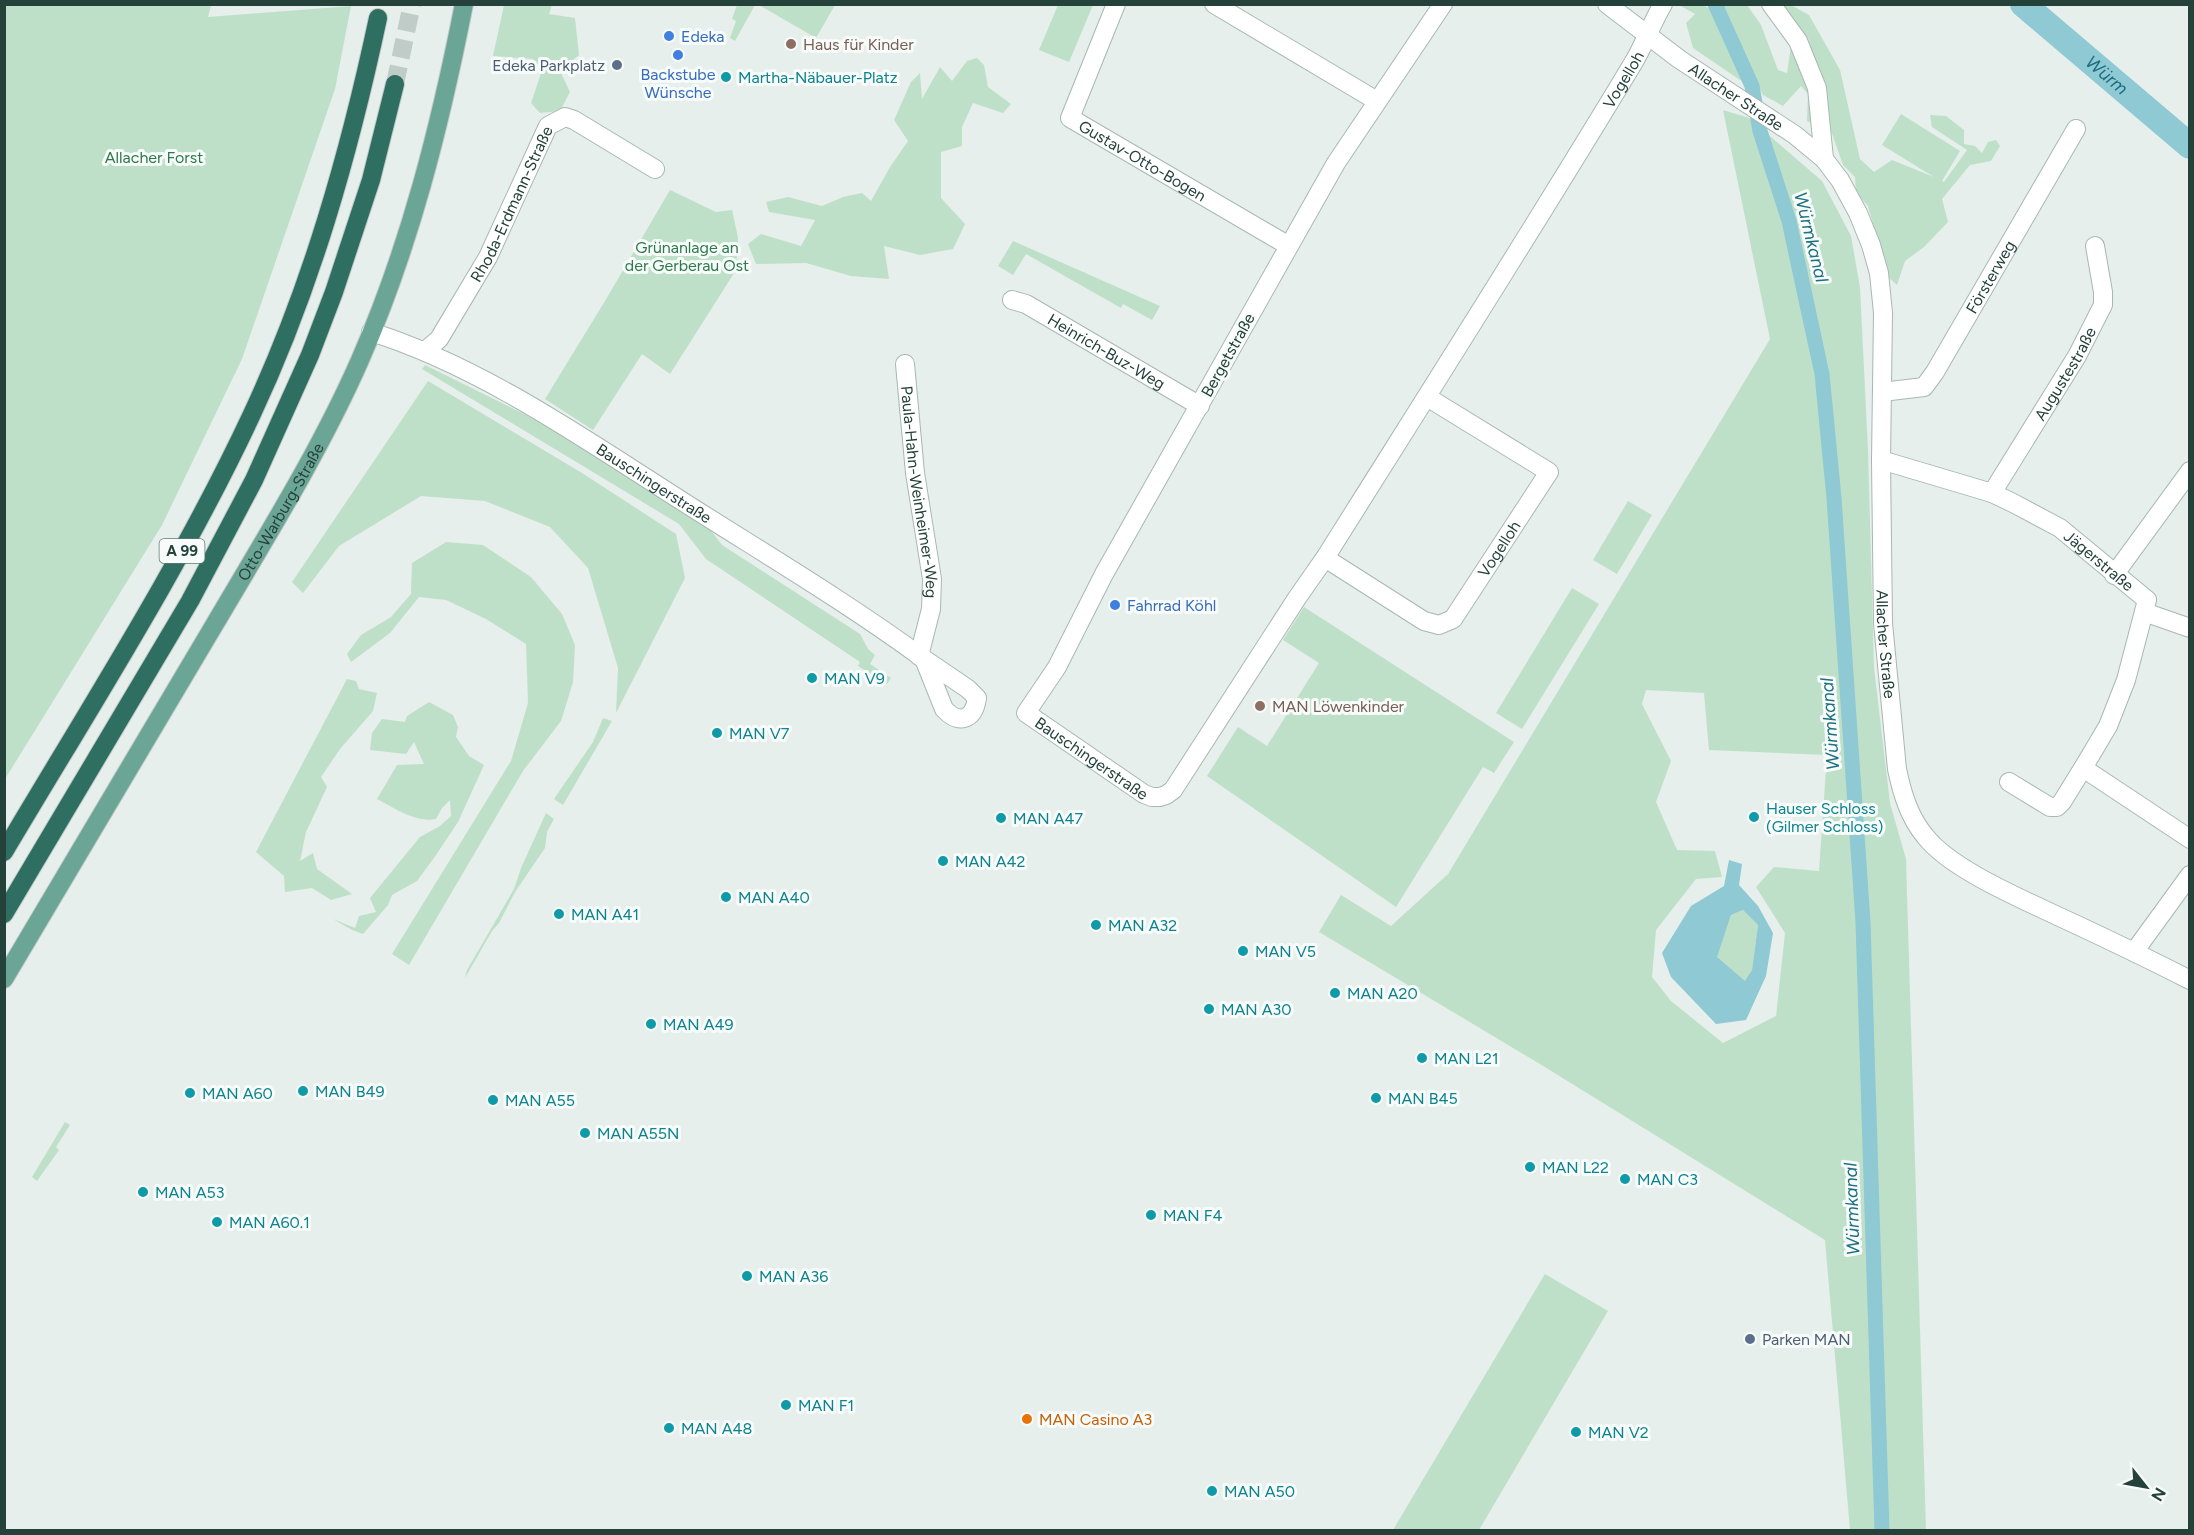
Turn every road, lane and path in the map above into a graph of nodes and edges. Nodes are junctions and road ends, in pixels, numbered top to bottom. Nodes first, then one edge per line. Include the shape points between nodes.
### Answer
1 (464, 4) edge
2 (1116, 4) edge
3 (1214, 4) edge
4 (1443, 4) edge
5 (1607, 4) edge
6 (1663, 4) edge
7 (1771, 4) edge
8 (378, 18) dead end
9 (1646, 36) junction
10 (395, 84) tunnel mouth
11 (1377, 101) junction
12 (2076, 129) dead end
13 (1824, 159) junction
14 (655, 169) dead end
15 (1289, 246) junction
16 (2095, 246) dead end
17 (1012, 300) dead end
18 (371, 332) junction
19 (425, 351) junction
20 (905, 364) dead end
21 (1882, 393) junction
22 (1427, 397) junction
23 (1200, 406) junction
24 (1881, 460) junction
25 (2190, 471) edge
26 (1992, 494) junction
27 (1325, 558) junction
28 (2114, 575) junction
29 (2144, 612) junction
30 (2190, 628) edge
31 (921, 658) joint
32 (1026, 713) joint
33 (2083, 768) junction
34 (2009, 782) dead end
35 (1160, 797) joint
36 (2190, 839) edge
37 (4, 852) edge
38 (2190, 875) edge
39 (4, 914) edge
40 (2134, 952) junction
41 (4, 979) edge
42 (2190, 980) edge

1 - 18 main road, Otto-Warburg-Straße via 430,157 402,255
2 - 15 street, Gustav-Otto-Bogen via 1070,118
3 - 11 street
4 - 11 street, Bergetstraße
5 - 9 street, Allacher Straße
6 - 9 street, Vogelloh
7 - 13 street via 1798,41 1817,88
8 - 37 highway, A 99 via 334,194 303,291 252,413 200,520
9 - 13 street, Allacher Straße via 1776,121
9 - 22 street, Vogelloh via 1635,60
10 - 39 highway, A 99 via 371,180 334,292 254,480 190,601
11 - 15 street, Bergetstraße
12 - 21 street, Försterweg via 1924,387
13 - 21 street, Allacher Straße via 1858,213 1879,273
14 - 19 street, Rhoda-Erdmann-Straße via 574,120 565,117 549,126 488,257 439,339
15 - 23 street, Bergetstraße
16 - 26 street, Augustestraße via 2103,305
17 - 23 street, Heinrich-Buz-Weg via 1026,304
18 - 19 street, Bauschingerstraße
18 - 41 main road, Otto-Warburg-Straße via 332,418 285,505
19 - 31 street, Bauschingerstraße via 589,442
20 - 31 street, Paula-Hahn-Weinheimer-Weg via 915,473 932,579 931,609
21 - 24 street, Allacher Straße
22 - 27 street, Vogelloh
22 - 27 street, Vogelloh via 1549,472 1453,619 1439,625 1424,621
23 - 32 street, Bergetstraße via 1104,574 1057,667
24 - 26 street, Jägerstraße
24 - 40 street, Allacher Straße via 1883,623 1897,769 1912,815 1925,837 1972,873
25 - 28 street
26 - 28 street, Jägerstraße via 2060,528
27 - 35 street, Vogelloh via 1173,790
28 - 29 street, Jägerstraße via 2147,600
29 - 30 street
29 - 33 street via 2123,689 2108,726
32 - 35 street, Bauschingerstraße via 1127,784
33 - 34 street via 2057,807 2050,807
33 - 36 street
38 - 40 street
40 - 42 street, Allacher Straße

